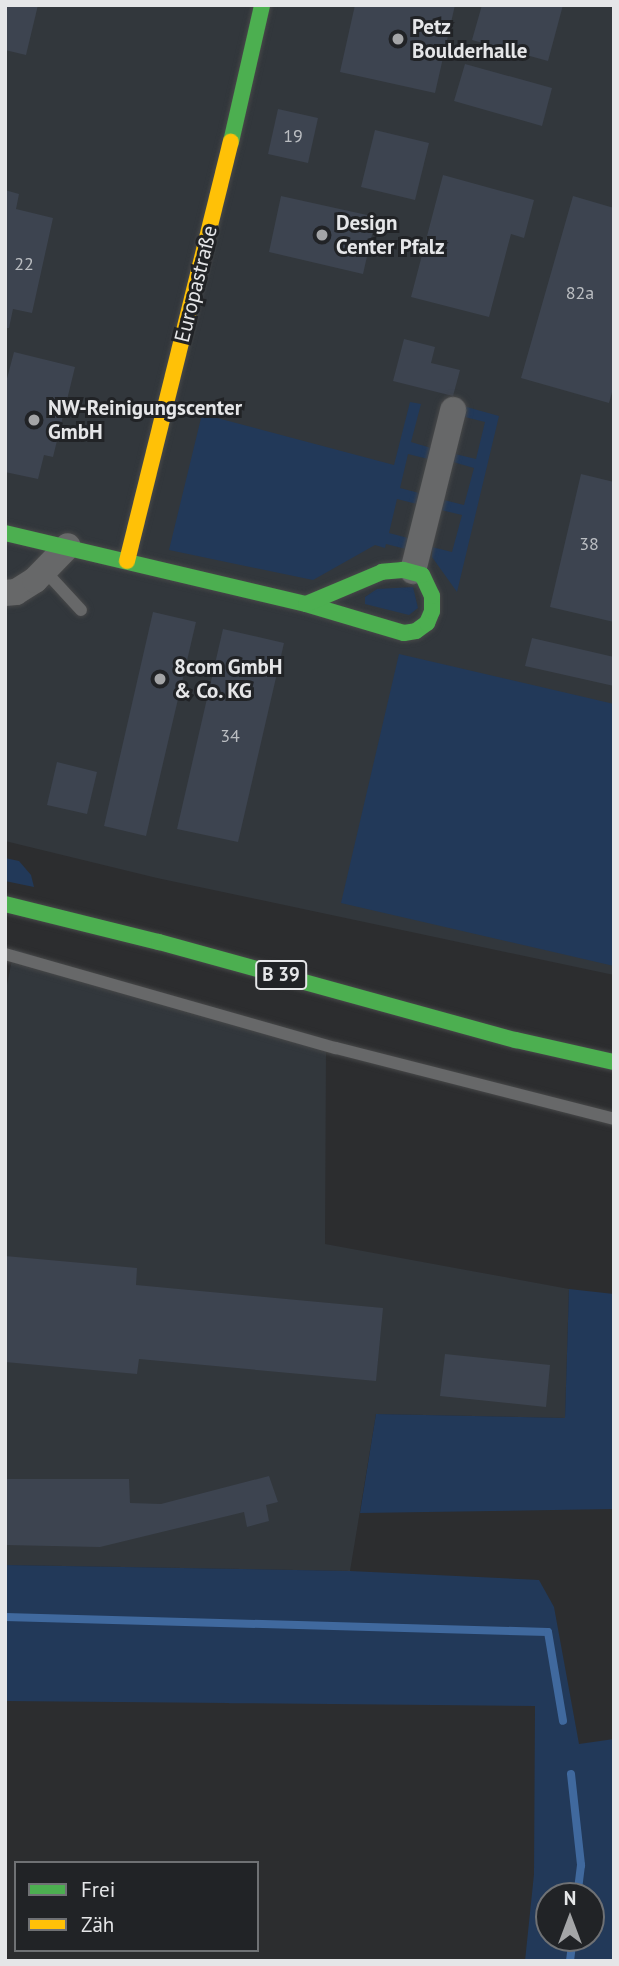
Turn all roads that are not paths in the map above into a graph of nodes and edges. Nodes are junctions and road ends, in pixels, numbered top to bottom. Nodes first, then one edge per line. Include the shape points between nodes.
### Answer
1 (261, 5) edge
2 (453, 410) dead end
3 (5, 533) edge
4 (68, 546) junction
5 (127, 561) junction
6 (45, 571) junction
7 (414, 571) junction
8 (5, 593) edge
9 (306, 604) junction
10 (81, 610) dead end
11 (5, 904) edge
12 (5, 954) edge
13 (614, 1062) edge
14 (614, 1119) edge

1 - 5 street, Europastraße
2 - 7 street
3 - 4 street
4 - 5 street
4 - 6 street
5 - 9 street
6 - 8 street via 16,592
6 - 10 lane
7 - 9 street via 382,572
7 - 9 street via 429,584 432,596 432,611 416,631 404,633
11 - 13 street, B 39
12 - 14 lane via 336,1048

